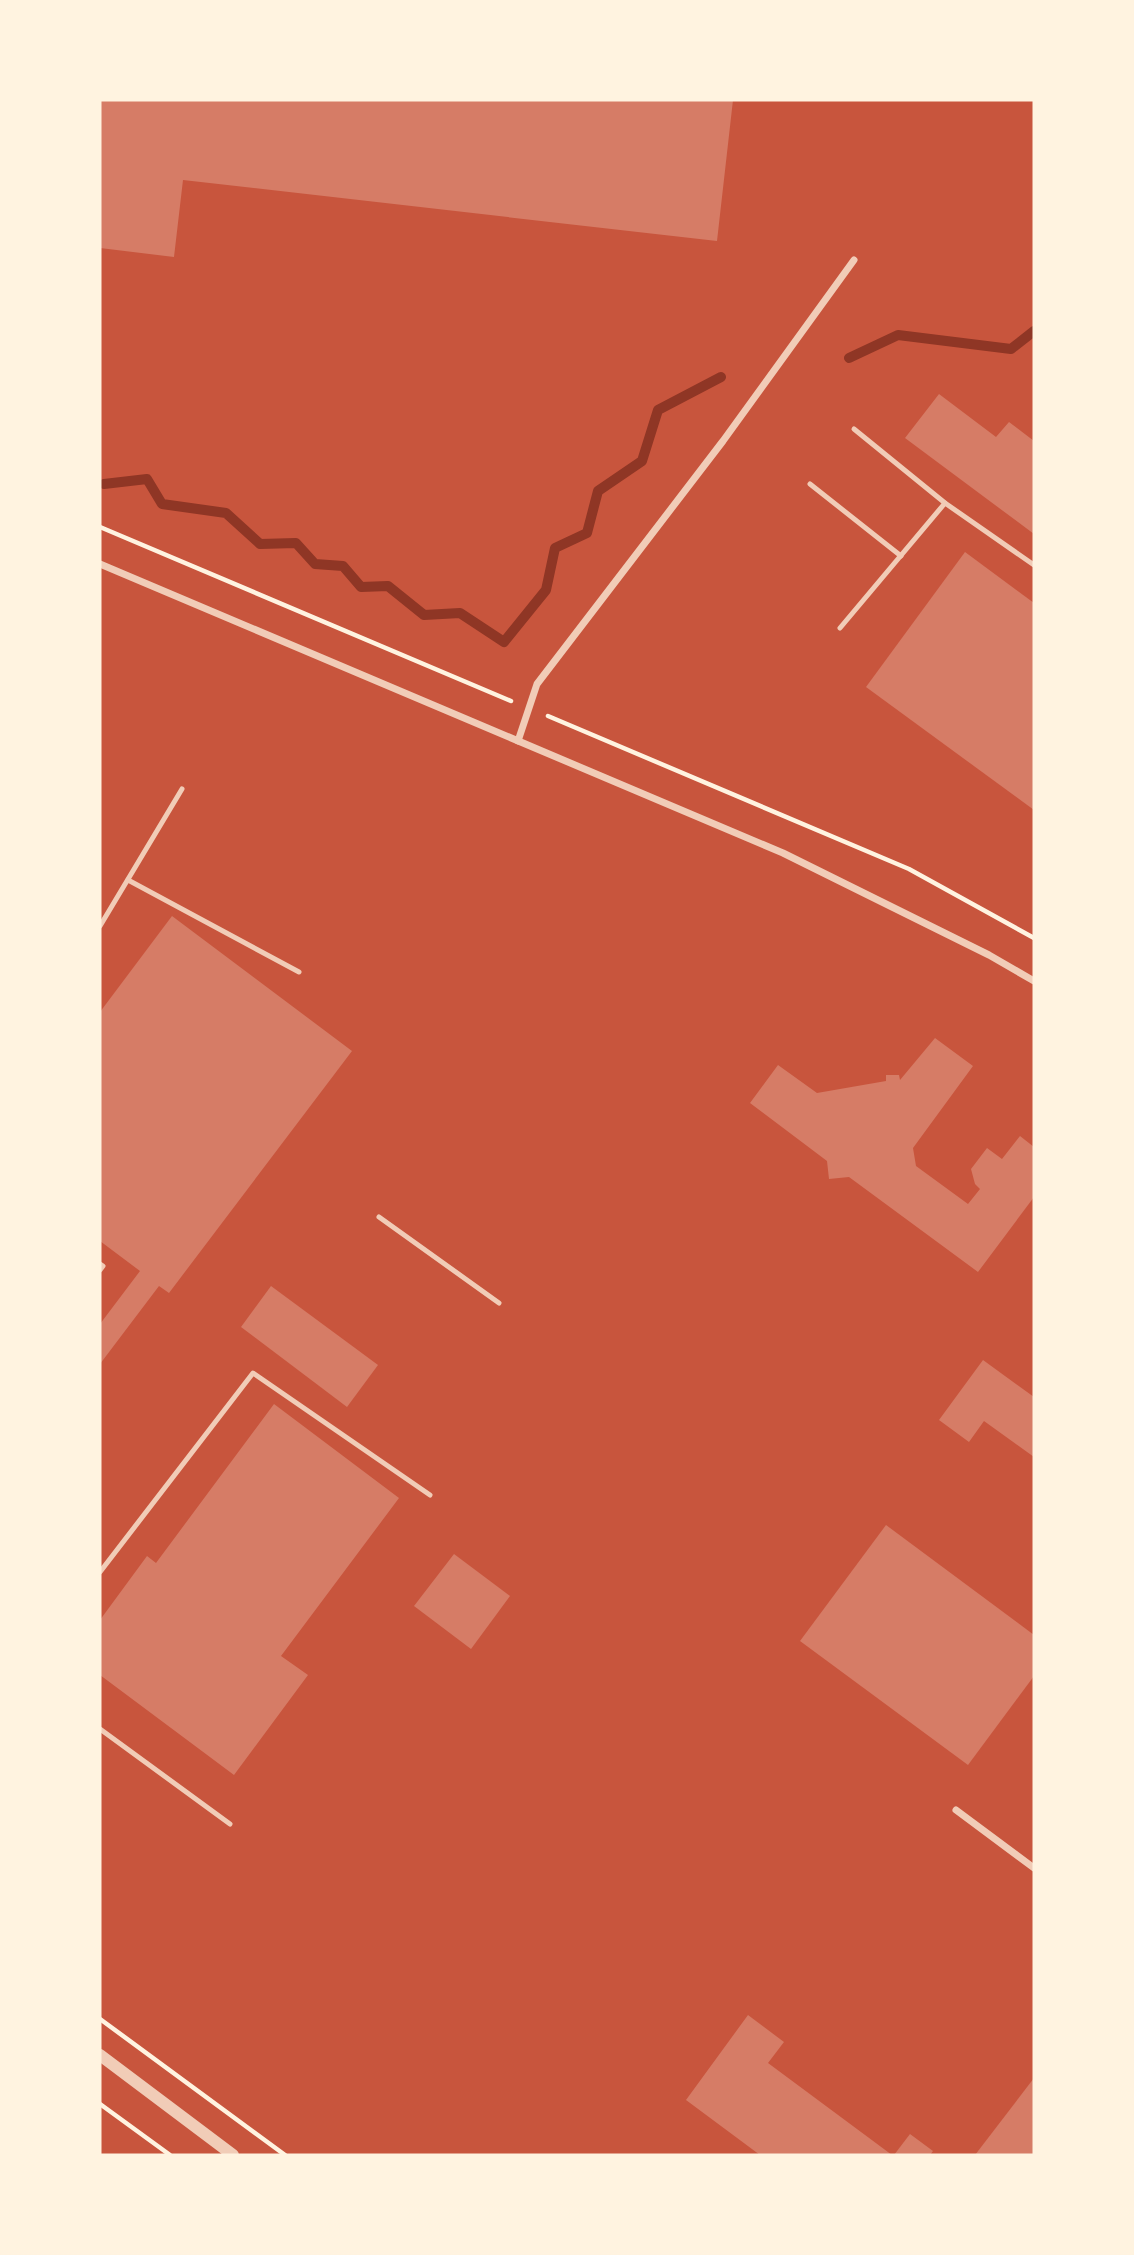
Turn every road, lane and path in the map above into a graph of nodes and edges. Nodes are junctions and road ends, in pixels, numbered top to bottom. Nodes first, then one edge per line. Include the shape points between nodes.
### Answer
1 (853, 260) dead end
2 (854, 429) dead end
3 (810, 484) dead end
4 (945, 503) junction
5 (100, 527) edge
6 (901, 556) junction
7 (100, 564) edge
8 (1034, 565) edge
9 (840, 628) dead end
10 (527, 708) junction
11 (518, 740) junction
12 (182, 789) dead end
13 (128, 880) junction
14 (100, 926) edge
15 (1034, 938) edge
16 (299, 971) dead end
17 (1034, 981) edge
18 (379, 1217) dead end
19 (100, 1264) edge
20 (100, 1270) edge
21 (499, 1303) dead end
22 (430, 1495) dead end
23 (100, 1572) edge
24 (100, 1730) edge
25 (956, 1810) dead end
26 (230, 1824) dead end
27 (1034, 1868) edge
28 (100, 2019) edge
29 (100, 2055) edge
30 (100, 2104) edge
31 (170, 2155) edge
32 (233, 2155) edge
33 (285, 2155) edge

1 - 10 street via 723,441 537,684
2 - 4 lane
3 - 6 lane
4 - 6 lane
4 - 8 lane
5 - 10 path
6 - 9 lane
7 - 11 street
10 - 11 street
10 - 15 path via 909,869
11 - 17 street via 783,853
12 - 13 lane
13 - 14 lane
13 - 16 lane
18 - 21 lane
19 - 20 lane
22 - 23 lane via 253,1373
24 - 26 lane
25 - 27 street
28 - 33 path
29 - 32 street
30 - 31 path

